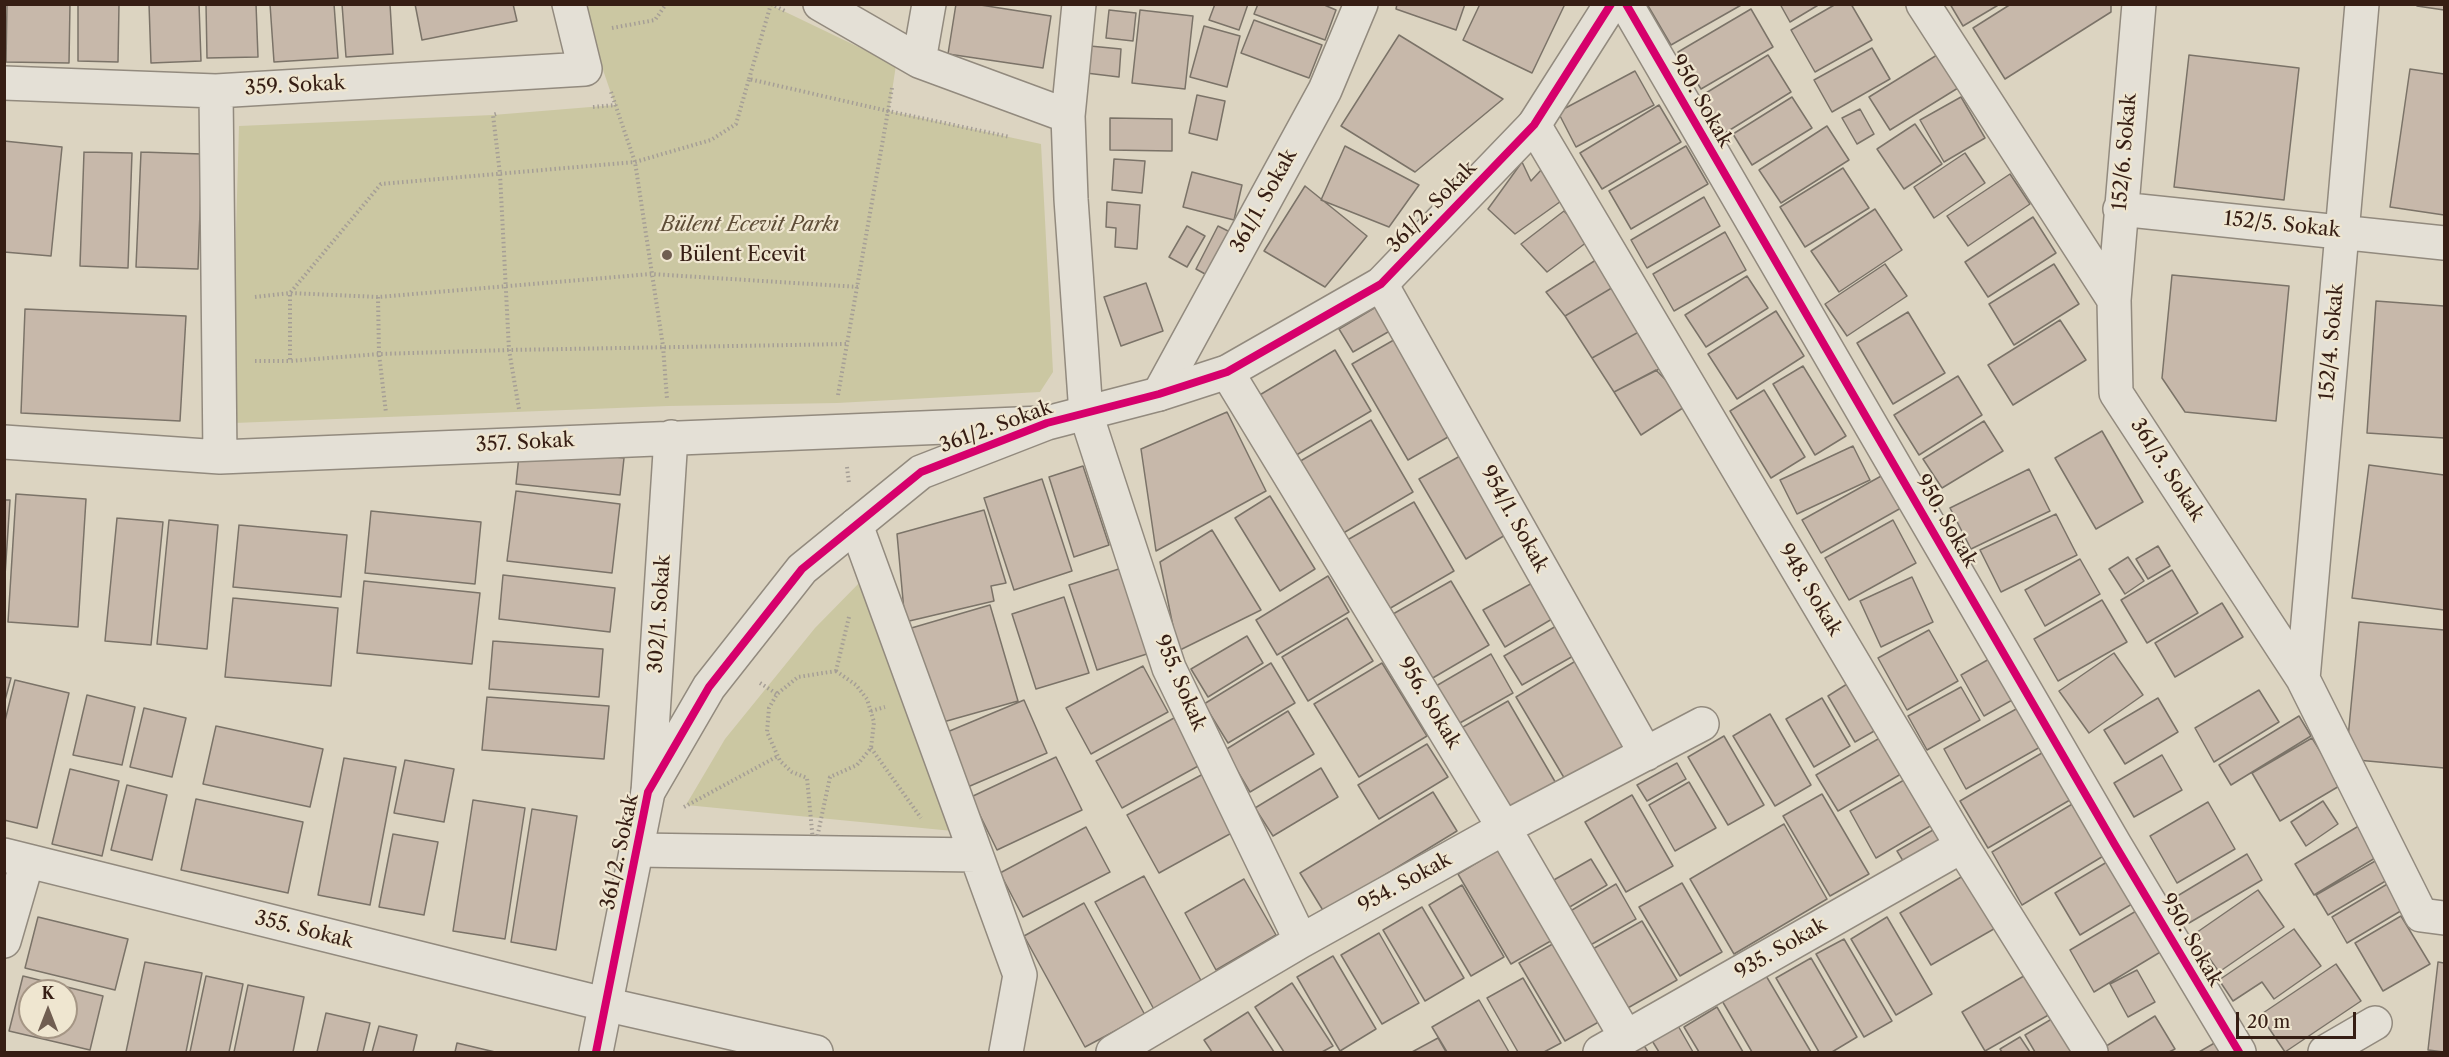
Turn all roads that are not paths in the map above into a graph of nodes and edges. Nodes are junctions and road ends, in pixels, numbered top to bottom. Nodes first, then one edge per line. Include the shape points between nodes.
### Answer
1 (569, 4) edge
2 (928, 4) edge
3 (1079, 4) edge
4 (1361, 4) edge
5 (1611, 4) edge
6 (1626, 4) edge
7 (1923, 4) edge
8 (2139, 4) edge
9 (2362, 4) edge
10 (806, 10) edge
11 (906, 69) junction
12 (4, 84) edge
13 (216, 91) junction
14 (1068, 117) junction
15 (1534, 125) junction
16 (2120, 209) junction
17 (2341, 231) junction
18 (2445, 243) edge
19 (1381, 284) junction
20 (2114, 300) junction
21 (1227, 372) junction
22 (1159, 394) junction
23 (1086, 414) junction
24 (669, 421) junction
25 (1047, 423) junction
26 (4, 442) edge
27 (220, 457) junction
28 (856, 525) junction
29 (2303, 679) junction
30 (1702, 724) dead end
31 (1646, 754) junction
32 (648, 792) junction
33 (1504, 828) junction
34 (638, 841) junction
35 (1962, 846) junction
36 (961, 855) junction
37 (16, 859) edge
38 (2445, 918) edge
39 (4, 941) edge
40 (1301, 941) junction
41 (604, 1004) junction
42 (2374, 1023) dead end
43 (1613, 1045) edge
44 (596, 1053) edge
45 (816, 1053) edge
46 (1006, 1053) edge
47 (1113, 1053) edge
48 (2091, 1053) edge
49 (2239, 1053) edge
50 (2325, 1053) edge

1 - 13 street, 359. Sokak via 597,77
2 - 11 street
3 - 14 street, 955. Sokak
4 - 22 street, 361/1. Sokak via 1325,90
5 - 15 street, 361/2. Sokak
6 - 49 street, 950. Sokak
7 - 20 street
8 - 16 street, 152/6. Sokak
9 - 17 street, 152/4. Sokak
10 - 11 street
11 - 14 street
12 - 13 street, 359. Sokak
13 - 27 street
14 - 23 street, 955. Sokak
15 - 19 street, 361/2. Sokak
15 - 35 street, 948. Sokak
16 - 17 street, 152/5. Sokak
16 - 20 street, 152/6. Sokak
17 - 18 street, 152/5. Sokak
17 - 29 street, 152/4. Sokak
19 - 21 street, 361/2. Sokak
19 - 31 street, 954/1. Sokak
20 - 29 street, 361/3. Sokak via 2116,393
21 - 22 street, 361/2. Sokak
21 - 33 street, 956. Sokak
22 - 23 street, 361/2. Sokak
23 - 25 street, 361/2. Sokak
23 - 40 street, 955. Sokak via 1169,668
24 - 25 street, 357. Sokak
24 - 27 street, 357. Sokak
24 - 32 street, 302/1. Sokak
25 - 28 street, 361/2. Sokak via 921,472
26 - 27 street, 357. Sokak
28 - 32 street, 361/2. Sokak via 802,569 709,687
28 - 36 street
29 - 38 street, 361/3. Sokak via 2421,915
30 - 31 street, 954. Sokak
31 - 33 street, 954. Sokak
32 - 34 street, 361/2. Sokak
33 - 40 street, 954. Sokak
33 - 43 street, 956. Sokak
34 - 36 street via 814,852
34 - 41 street, 361/2. Sokak
35 - 43 street, 935. Sokak
35 - 48 street, 948. Sokak
36 - 46 street via 1020,975
37 - 39 street
37 - 41 street, 355. Sokak
40 - 47 street, 954. Sokak
41 - 44 street, 361/2. Sokak
41 - 45 street, 355. Sokak
42 - 50 street

